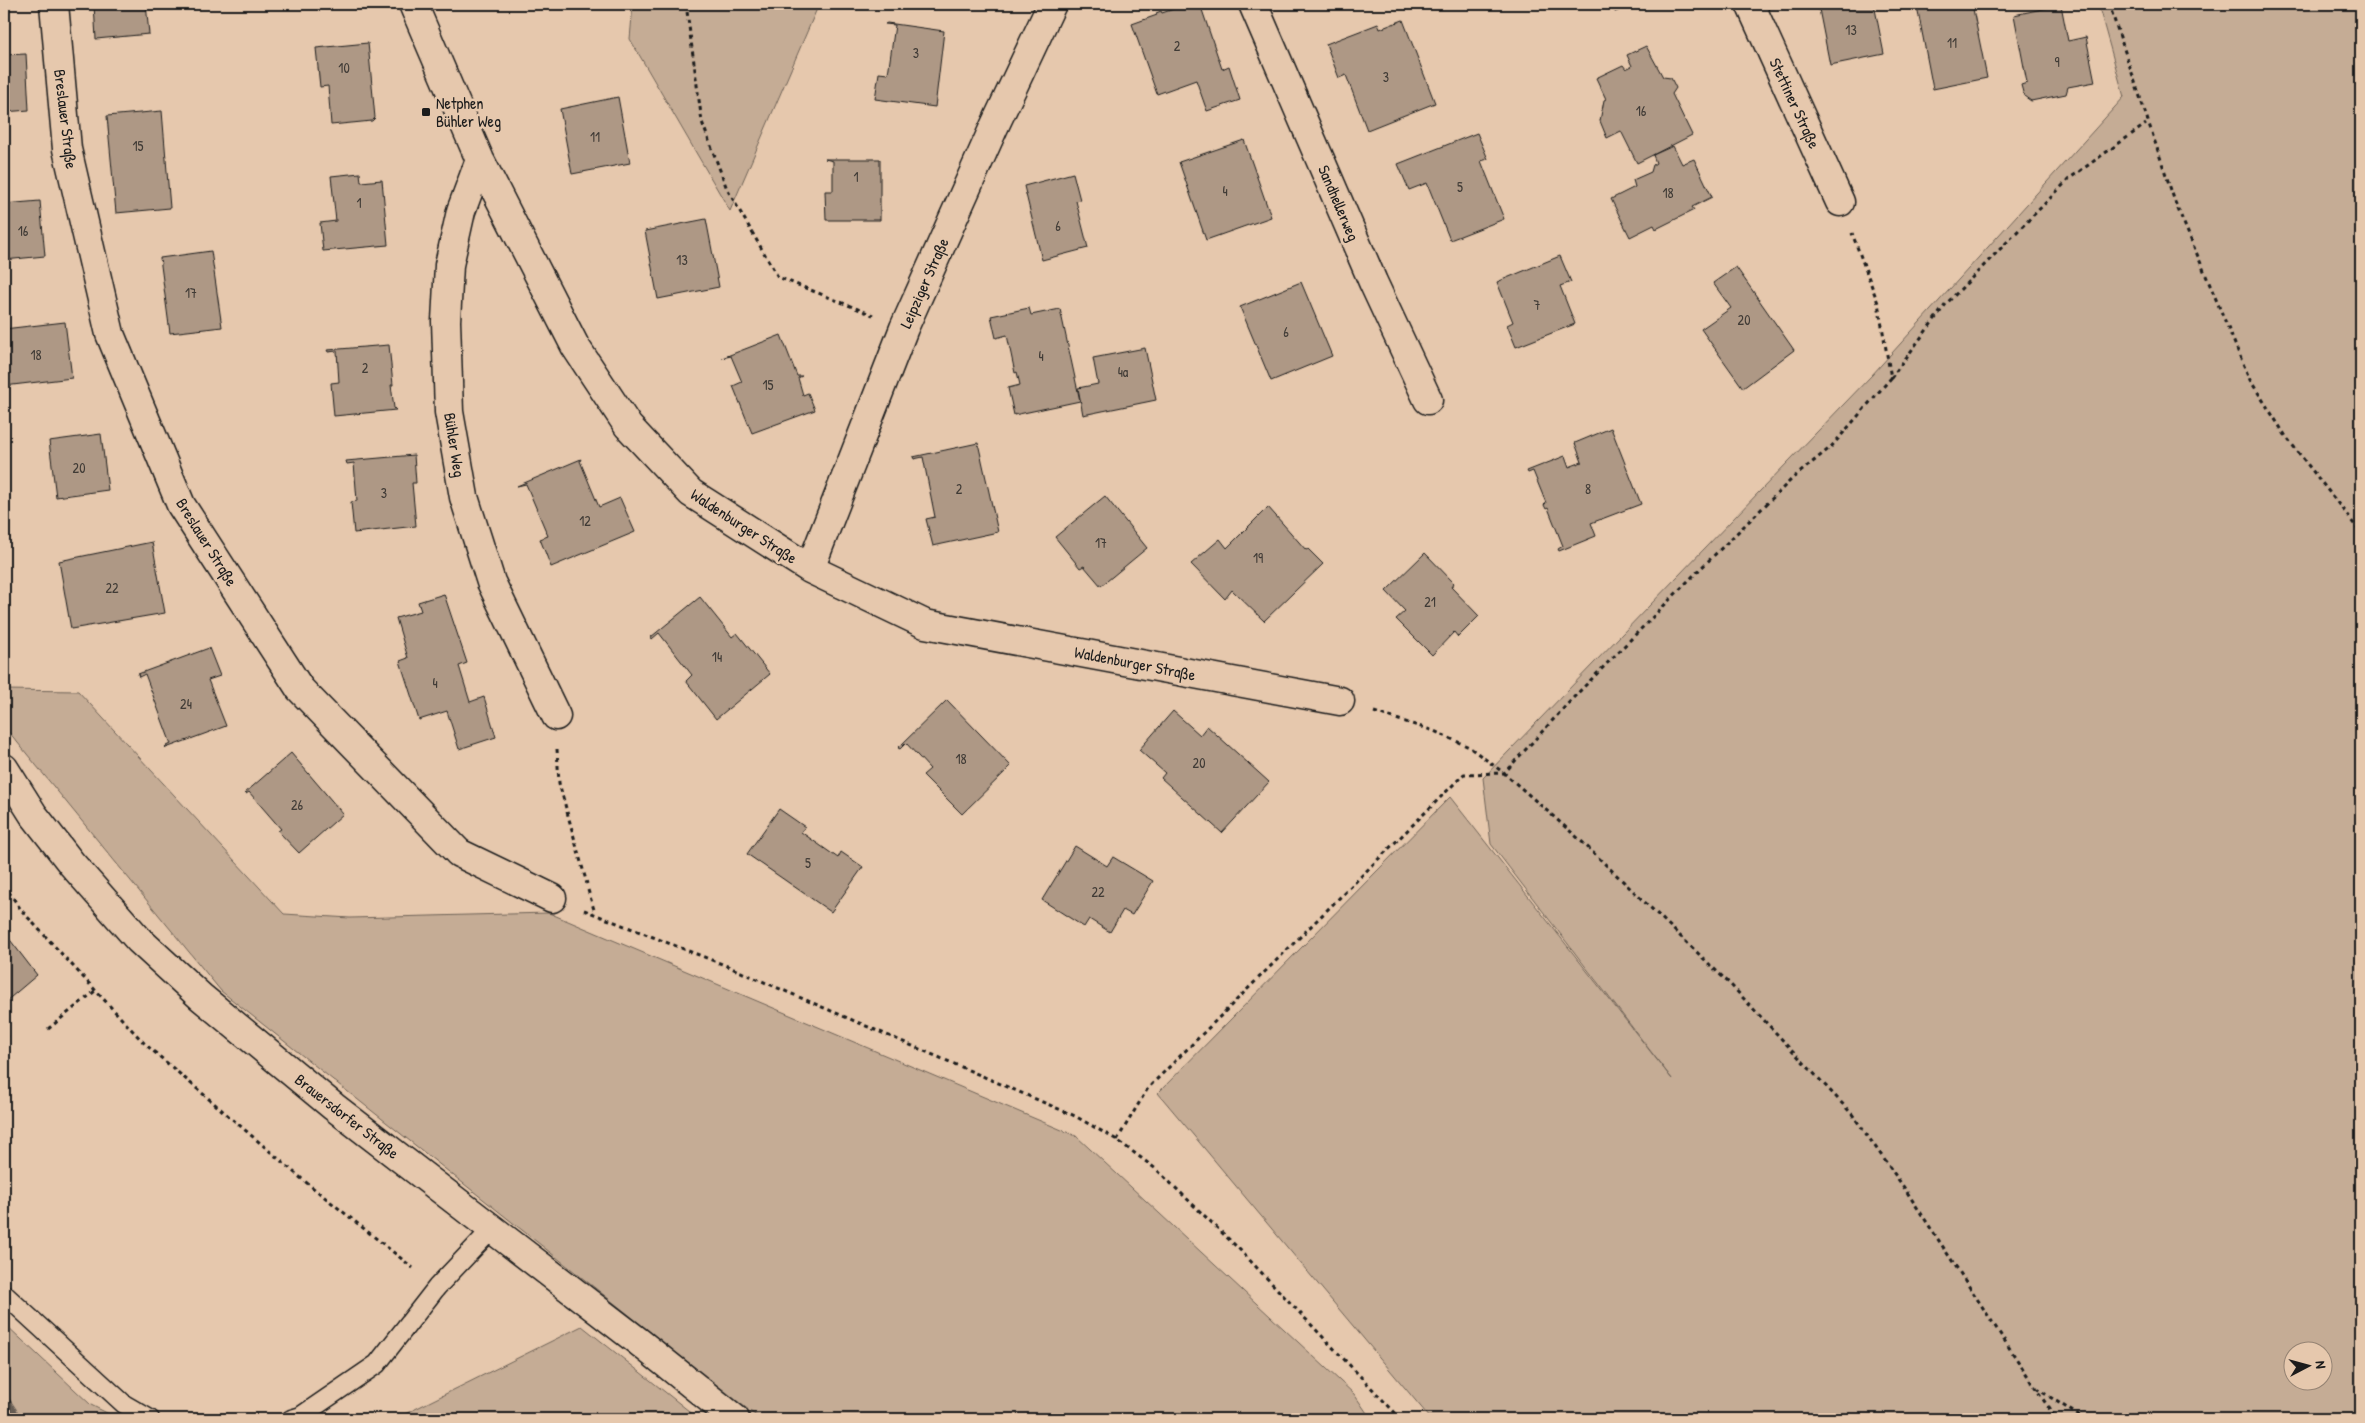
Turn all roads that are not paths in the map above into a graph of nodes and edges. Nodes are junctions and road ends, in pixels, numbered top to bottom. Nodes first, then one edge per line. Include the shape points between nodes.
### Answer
1 (54, 4) edge
2 (413, 4) edge
3 (1052, 4) edge
4 (1253, 4) edge
5 (1750, 4) edge
6 (480, 160) junction
7 (1840, 202) road end
8 (1428, 400) dead end
9 (810, 569) junction
10 (1340, 701) road end
11 (556, 716) road end
12 (4, 768) edge
13 (552, 898) road end
14 (492, 1229) junction
15 (4, 1294) edge
16 (150, 1419) edge
17 (291, 1419) edge
18 (735, 1419) edge

1 - 13 street, Breslauer Straße via 67,149 110,334 181,505 300,689 459,853
2 - 6 street, Waldenburger Straße
3 - 9 street, Leipziger Straße via 904,328
4 - 8 street, Sandhellerweg via 1372,282
5 - 7 street, Stettiner Straße
6 - 9 street, Waldenburger Straße via 575,346 628,426 691,493
6 - 11 street, Bühler Weg via 461,211 448,265 449,412 464,497 491,582
9 - 10 street, Waldenburger Straße via 925,624
12 - 14 street, Brauersdorfer Straße via 32,814 140,940 201,997 334,1107
14 - 17 lane via 437,1288 377,1364 301,1416
14 - 18 street, Brauersdorfer Straße
15 - 16 lane via 124,1404

